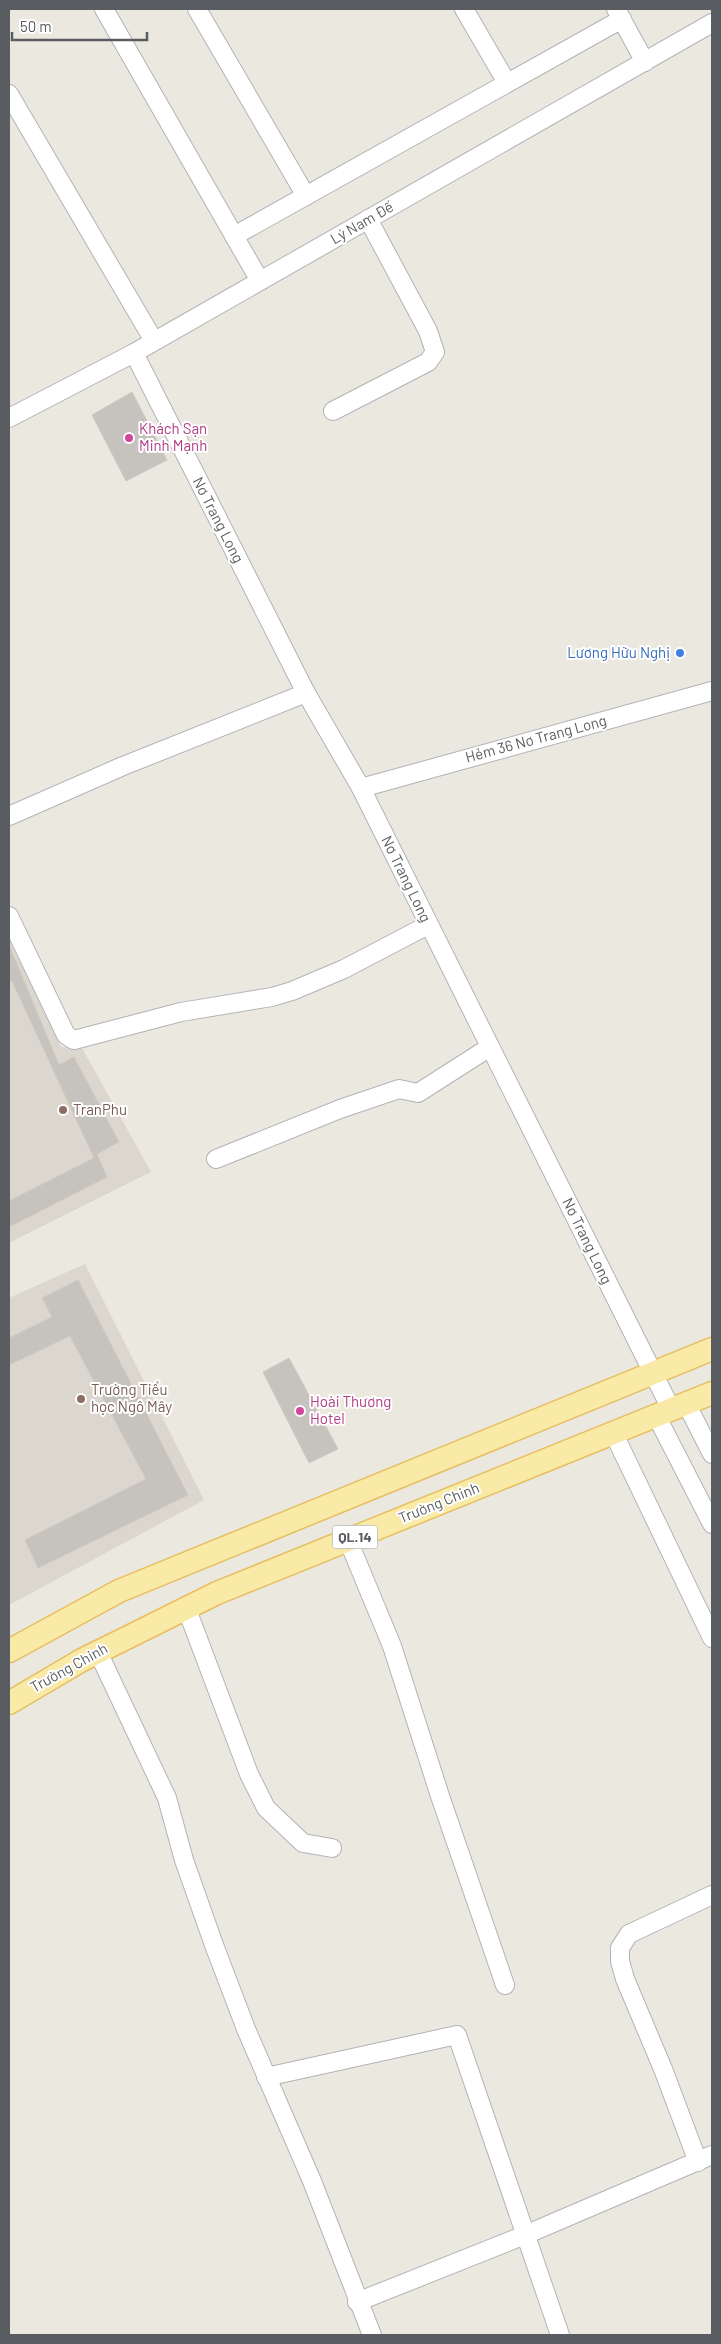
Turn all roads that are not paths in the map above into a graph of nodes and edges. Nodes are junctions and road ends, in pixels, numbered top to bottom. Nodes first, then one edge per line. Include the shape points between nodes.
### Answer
1 (104, 9) edge
2 (197, 9) edge
3 (464, 9) edge
4 (619, 14) edge
5 (712, 23) edge
6 (645, 62) junction
7 (507, 83) junction
8 (9, 94) edge
9 (306, 196) junction
10 (368, 219) junction
11 (234, 236) junction
12 (260, 281) junction
13 (154, 341) junction
14 (134, 353) junction
15 (333, 411) dead end
16 (9, 418) edge
17 (712, 691) edge
18 (306, 693) junction
19 (361, 788) junction
20 (9, 816) edge
21 (9, 916) edge
22 (428, 925) junction
23 (490, 1047) junction
24 (216, 1159) dead end
25 (712, 1349) edge
26 (653, 1373) junction
27 (712, 1393) edge
28 (671, 1409) junction
29 (613, 1432) junction
30 (712, 1454) edge
31 (712, 1524) edge
32 (348, 1540) junction
33 (186, 1607) junction
34 (712, 1638) edge
35 (9, 1651) edge
36 (98, 1652) junction
37 (9, 1703) edge
38 (332, 1848) dead end
39 (712, 1894) edge
40 (506, 1985) dead end
41 (266, 2077) junction
42 (705, 2158) edge
43 (525, 2235) junction
44 (357, 2302) junction
45 (372, 2335) edge
46 (560, 2335) edge

1 - 11 street
2 - 9 street
3 - 7 street
4 - 6 street
4 - 7 street
5 - 6 street, Lý Nam Đế
6 - 10 street, Lý Nam Đế
7 - 9 street
8 - 13 street
9 - 11 street
10 - 12 street, Lý Nam Đế
10 - 15 street via 428,331 435,352 428,362
11 - 12 street
12 - 13 street, Lý Nam Đế
13 - 14 street, Lý Nam Đế
14 - 16 street, Lý Nam Đế
14 - 18 street, Nơ Trang Long
17 - 19 street, Hẻm 36 Nơ Trang Long
18 - 19 street, Nơ Trang Long
18 - 20 street via 122,766
19 - 22 street, Nơ Trang Long
21 - 22 street via 66,1035 74,1040 181,1012 292,991
22 - 23 street, Nơ Trang Long
23 - 24 street via 418,1093 399,1089
23 - 26 street, Nơ Trang Long
25 - 26 main road, QL.14
26 - 28 street, Nơ Trang Long
26 - 35 main road, QL.14 via 119,1591
27 - 28 main road, Trường Chinh / QL.14
28 - 29 main road, Trường Chinh / QL.14
28 - 30 street
28 - 31 street
29 - 32 main road, Trường Chinh / QL.14
29 - 34 street
32 - 33 main road, Trường Chinh / QL.14
32 - 40 street via 392,1646
33 - 36 main road, Trường Chinh / QL.14
33 - 38 street via 249,1774 266,1808 303,1843
36 - 37 main road, Trường Chinh / QL.14
36 - 41 street via 167,1798 184,1860 214,1945
39 - 42 street via 629,1934 620,1948 624,1979
41 - 43 street via 457,2035
41 - 44 street via 312,2182
42 - 43 street
43 - 44 street
43 - 46 street
44 - 45 street

